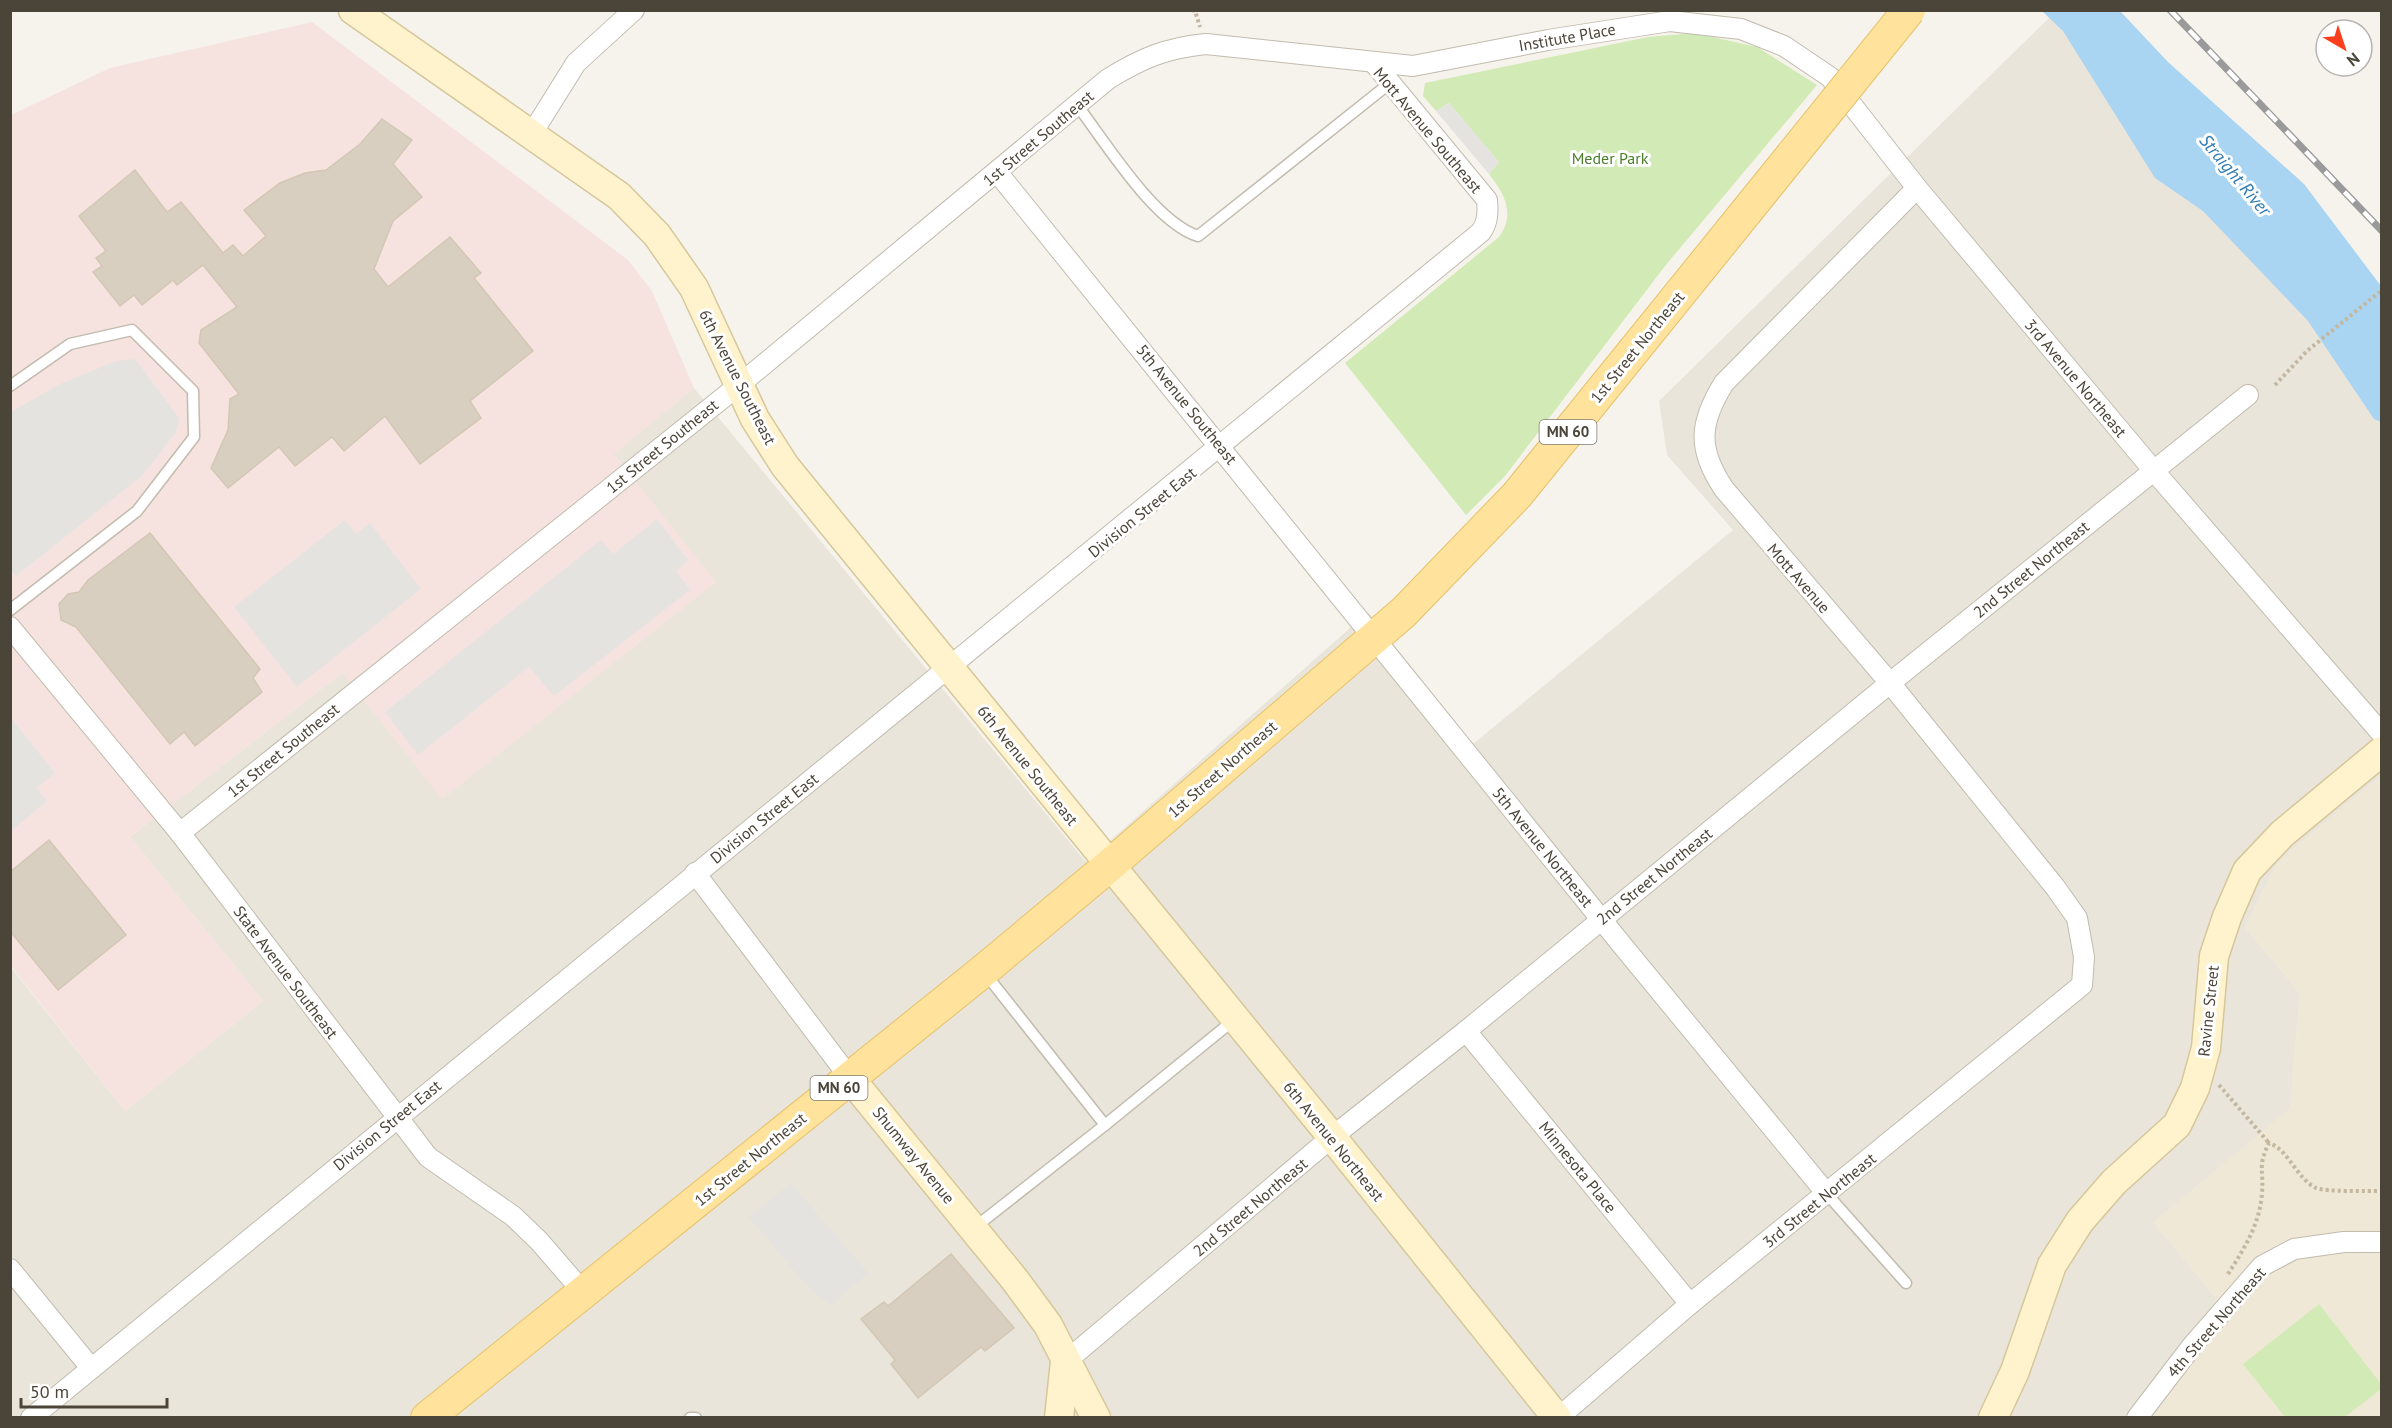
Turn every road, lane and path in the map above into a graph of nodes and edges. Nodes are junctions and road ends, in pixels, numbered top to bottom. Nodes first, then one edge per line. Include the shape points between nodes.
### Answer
1 (353, 10) edge
2 (634, 10) edge
3 (1909, 10) edge
4 (1761, 35) joint
5 (1177, 47) joint
6 (1374, 63) junction
7 (1390, 83) junction
8 (1077, 105) junction
9 (531, 135) junction
10 (997, 172) junction
11 (1917, 188) junction
12 (1488, 213) joint
13 (2382, 290) edge
14 (739, 385) junction
15 (2275, 385) dead end
16 (10, 386) edge
17 (2248, 395) dead end
18 (1222, 447) junction
19 (2154, 471) junction
20 (10, 610) edge
21 (10, 627) edge
22 (1373, 638) junction
23 (949, 669) junction
24 (1890, 683) junction
25 (2382, 734) edge
26 (2382, 751) edge
27 (180, 833) junction
28 (1110, 865) junction
29 (695, 873) junction
30 (1601, 919) junction
31 (983, 971) junction
32 (2082, 985) joint
33 (1235, 1019) junction
34 (1466, 1031) junction
35 (850, 1078) junction
36 (2216, 1082) dead end
37 (396, 1117) junction
38 (1105, 1125) junction
39 (1332, 1137) junction
40 (2269, 1143) junction
41 (2382, 1191) edge
42 (1827, 1194) junction
43 (974, 1229) junction
44 (2382, 1242) edge
45 (10, 1269) edge
46 (2226, 1277) dead end
47 (1906, 1283) dead end
48 (584, 1293) junction
49 (1690, 1304) junction
50 (1065, 1362) junction
51 (91, 1368) junction
52 (32, 1418) edge
53 (427, 1418) edge
54 (690, 1418) edge
55 (696, 1418) edge
56 (1059, 1418) edge
57 (1096, 1418) edge
58 (1557, 1418) edge
59 (1993, 1418) edge
60 (2136, 1418) edge

1 - 9 street, 6th Avenue Southeast
2 - 9 street via 576,63
3 - 22 main road, 1st Street Northeast / MN 60, bridge via 1517,495 1433,584
4 - 6 street, Institute Place via 1720,25 1670,21 1413,66
4 - 11 street, 3rd Avenue Northeast via 1830,77
5 - 6 street, Mott Avenue Southeast via 1206,44
5 - 8 street, 1st Street Southeast via 1141,59
6 - 7 street, Mott Avenue Southeast
7 - 8 lane via 1198,236 1183,231 1160,212
7 - 12 street, Mott Avenue Southeast via 1487,200
8 - 10 street, 1st Street Southeast
9 - 14 street, 6th Avenue Southeast via 619,196 657,235 694,288
10 - 14 street, 1st Street Southeast
10 - 18 street, 5th Avenue Southeast
11 - 19 street, 3rd Avenue Northeast
11 - 24 street, Mott Avenue via 1724,383 1710,405 1704,431 1705,452 1724,489
12 - 18 street, Division Street East via 1481,232
13 - 15 path via 2307,351
14 - 23 street, 6th Avenue Southeast via 785,466
14 - 27 street, 1st Street Southeast
16 - 20 lane via 70,344 132,330 193,391 194,438 137,511
17 - 19 street, 2nd Street Northeast
18 - 22 street, 5th Avenue Southeast
18 - 23 street, Division Street East
19 - 24 street, 2nd Street Northeast
19 - 25 street, 3rd Avenue Northeast
21 - 27 street, State Avenue Southeast
22 - 28 main road, 1st Street Northeast / MN 60
22 - 30 street, 5th Avenue Northeast
23 - 28 street, 6th Avenue Southeast
23 - 29 street, Division Street East
24 - 30 street, 2nd Street Northeast
24 - 32 street, Mott Avenue via 2077,918 2084,957
26 - 59 street, Ravine Street via 2282,834 2247,871 2214,956 2206,1048 2195,1088 2177,1125 2114,1182 2080,1221 2052,1265 2015,1371
27 - 37 street, State Avenue Southeast
28 - 31 main road, 1st Street Northeast / MN 60
28 - 33 street, 6th Avenue Northeast
29 - 35 street, Shumway Avenue
29 - 37 street, Division Street East
30 - 34 street, 2nd Street Northeast
30 - 42 street, 5th Avenue Northeast
31 - 35 main road, 1st Street Northeast / MN 60
31 - 38 lane
32 - 42 street, 3rd Street Northeast
33 - 38 lane
33 - 39 street, 6th Avenue Northeast
34 - 39 street, 2nd Street Northeast
34 - 49 street, Minnesota Place
35 - 43 street, Shumway Avenue
35 - 48 main road, 1st Street Northeast / MN 60
36 - 40 path
37 - 48 street, State Avenue Southeast via 428,1157 513,1216
37 - 51 street, Division Street East
38 - 43 lane
39 - 50 street, 2nd Street Northeast
39 - 58 street, 6th Avenue Northeast
40 - 41 path via 2316,1188
40 - 46 path via 2260,1161 2262,1193 2251,1238
42 - 47 lane
42 - 49 street, 3rd Street Northeast
43 - 50 street, Shumway Avenue via 1047,1325
44 - 60 street, 4th Street Northeast via 2344,1242 2294,1249 2262,1266
45 - 51 street
48 - 53 main road, 1st Street Northeast / MN 60
49 - 58 street, 3rd Street Northeast
50 - 56 street
50 - 57 street, Shumway Avenue
51 - 52 street, Division Street East
54 - 55 lane

